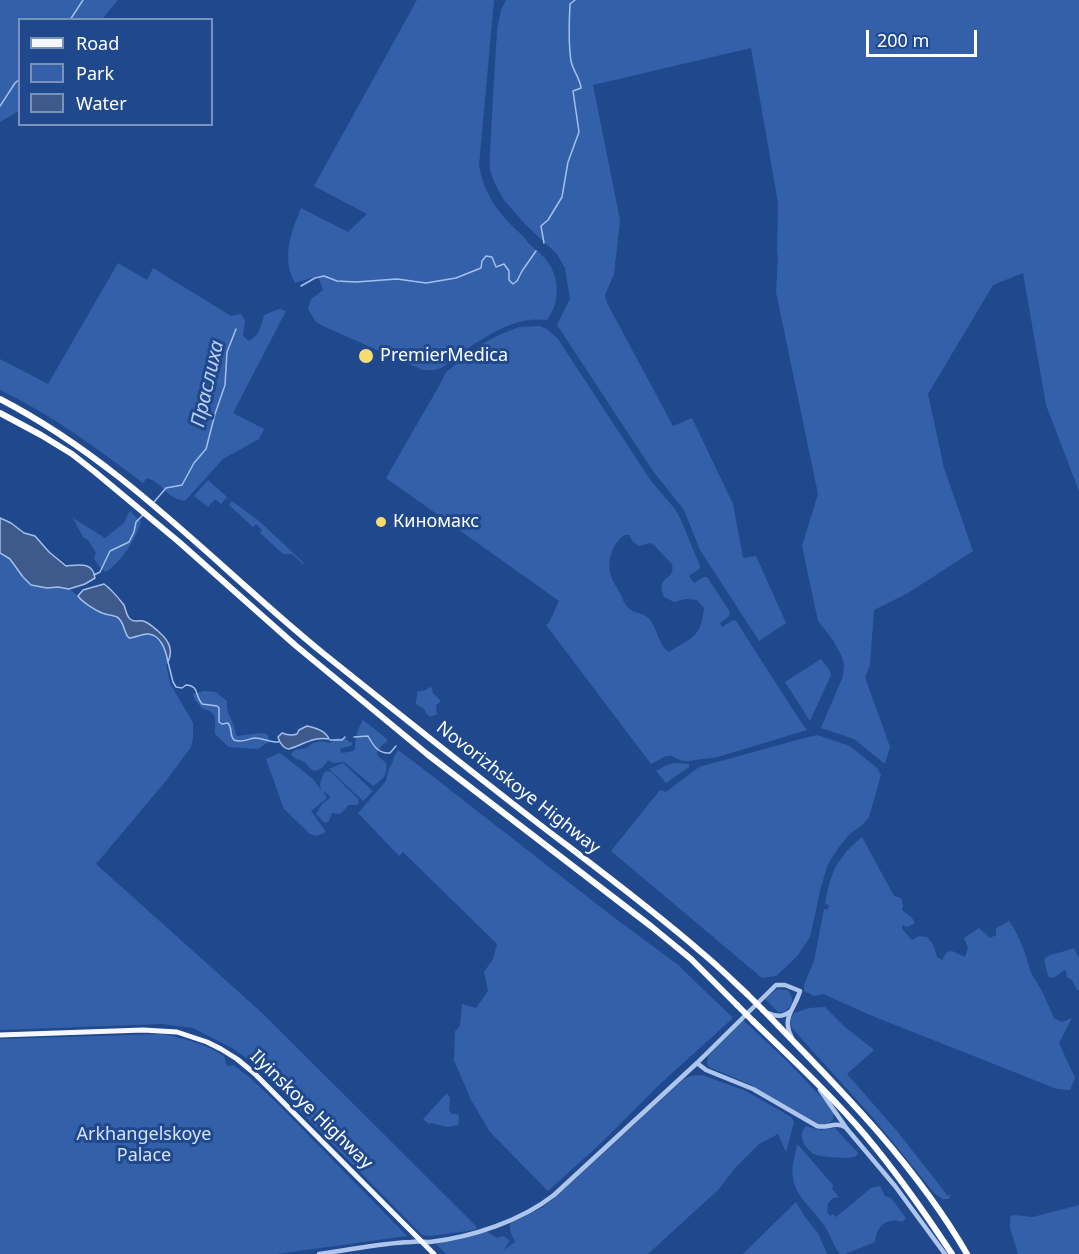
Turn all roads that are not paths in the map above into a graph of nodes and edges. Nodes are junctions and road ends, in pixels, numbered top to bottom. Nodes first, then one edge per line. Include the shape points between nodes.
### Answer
1 (0, 399) edge
2 (0, 412) edge
3 (763, 1010) junction
4 (791, 1011) junction
5 (0, 1035) edge
6 (795, 1043) junction
7 (697, 1063) junction
8 (814, 1080) junction
9 (832, 1107) junction
10 (831, 1124) junction
11 (847, 1129) junction
12 (422, 1242) junction
13 (319, 1254) edge
14 (434, 1254) edge
15 (945, 1254) edge
16 (952, 1254) edge
17 (967, 1254) edge

1 - 3 highway, Novorizhskoye Highway, bridge via 54,430 144,496 307,640 693,945
2 - 8 highway, Novorizhskoye Highway, bridge via 72,454 427,754 691,959
3 - 4 street via 773,1016
3 - 6 highway, Novorizhskoye Highway
4 - 6 street via 787,1024
4 - 7 street via 800,992 776,985
5 - 12 main road, Ilyinskoye Highway via 162,1030 214,1046 254,1073
6 - 17 highway, Novorizhskoye Highway via 897,1153
7 - 10 street via 753,1089 817,1126
7 - 12 street via 549,1198 480,1232
8 - 9 street
8 - 16 highway, Novorizhskoye Highway via 877,1149
9 - 10 street via 836,1116
9 - 11 street
10 - 11 street
11 - 15 street
12 - 13 street
12 - 14 main road, Ilyinskoye Highway

